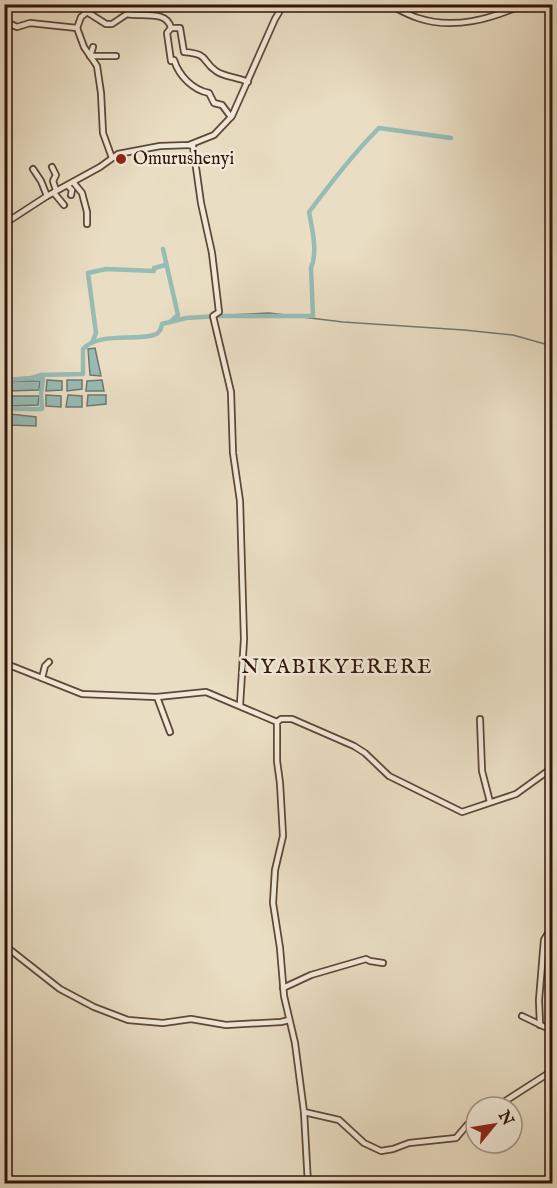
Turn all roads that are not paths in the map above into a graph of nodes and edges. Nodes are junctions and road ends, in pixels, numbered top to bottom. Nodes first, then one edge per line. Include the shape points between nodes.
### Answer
1 (97, 4) edge
2 (284, 4) edge
3 (388, 4) edge
4 (524, 4) edge
5 (87, 12) junction
6 (4, 21) edge
7 (76, 28) junction
8 (171, 28) junction
9 (93, 47) dead end
10 (90, 56) junction
11 (116, 56) dead end
12 (248, 82) junction
13 (231, 117) junction
14 (189, 145) junction
15 (112, 158) junction
16 (52, 166) dead end
17 (33, 169) dead end
18 (73, 182) junction
19 (68, 186) junction
20 (54, 193) junction
21 (71, 195) dead end
22 (47, 196) junction
23 (64, 205) dead end
24 (4, 224) edge
25 (87, 224) dead end
26 (50, 662) dead end
27 (4, 663) edge
28 (42, 678) junction
29 (157, 697) junction
30 (240, 705) junction
31 (480, 719) dead end
32 (277, 722) junction
33 (170, 732) dead end
34 (552, 768) edge
35 (490, 802) junction
36 (551, 928) dead end
37 (4, 945) edge
38 (383, 963) dead end
39 (283, 988) junction
40 (522, 1016) dead end
41 (289, 1020) junction
42 (540, 1025) junction
43 (552, 1033) edge
44 (552, 1071) edge
45 (515, 1095) edge
46 (304, 1112) junction
47 (464, 1129) edge
48 (308, 1184) edge

1 - 5 street
2 - 12 street
3 - 4 street via 417,18 456,23 476,21
5 - 7 street
5 - 8 street via 106,24 127,14 159,15 170,22
6 - 7 street via 17,27 30,23
7 - 10 street
8 - 12 street via 180,28 184,52 205,57 216,72
8 - 13 street via 167,33 171,61 190,83 200,92 209,93 214,103 222,105
9 - 10 street
10 - 11 street
10 - 15 street via 97,66 103,133
12 - 13 street
13 - 14 street via 214,135
14 - 15 street via 126,151
14 - 30 street via 193,146 212,254 219,312 213,316 231,392 242,538 244,639
15 - 18 street
16 - 20 street via 56,175
17 - 22 street
18 - 19 street
18 - 25 street via 82,193
19 - 20 street
19 - 21 street
20 - 22 street
20 - 23 street
22 - 24 street
26 - 28 street
27 - 28 street
28 - 29 street via 82,694
29 - 30 street via 206,692
29 - 33 street
30 - 32 street
31 - 35 street via 482,771
32 - 35 street via 292,719 354,746 389,776 459,812
32 - 39 street via 283,836 273,903
34 - 35 street via 516,794
36 - 42 street via 544,940
37 - 41 street via 60,989 128,1020 163,1023 191,1019 226,1025
38 - 39 street via 366,959 311,975
39 - 41 street
40 - 42 street
41 - 46 street
42 - 43 street
44 - 45 street
46 - 47 street via 339,1120 364,1143 385,1151 409,1143 456,1138
46 - 48 street

